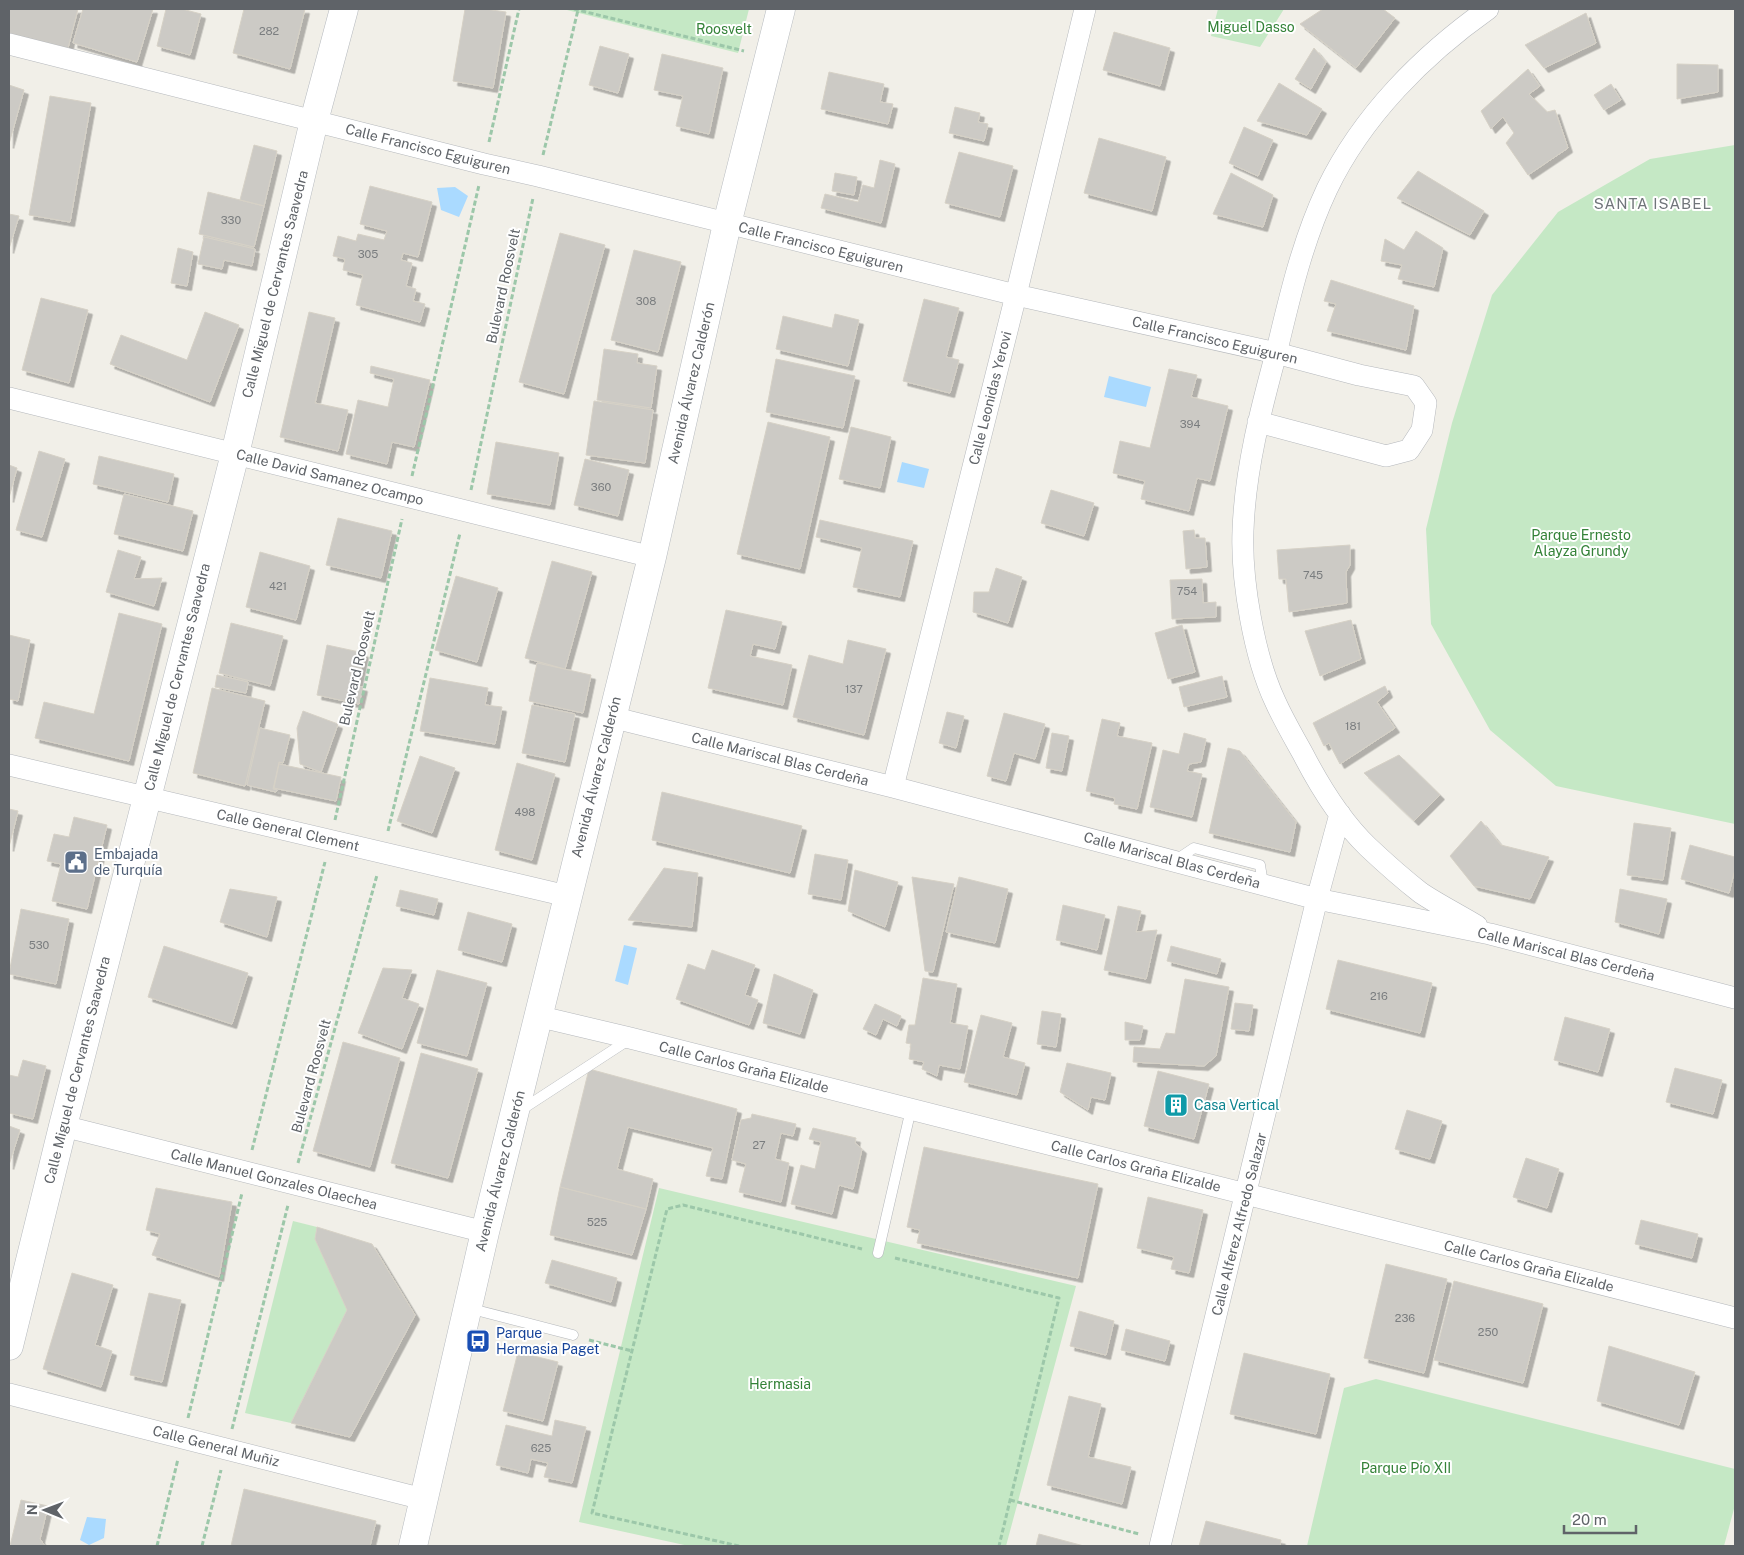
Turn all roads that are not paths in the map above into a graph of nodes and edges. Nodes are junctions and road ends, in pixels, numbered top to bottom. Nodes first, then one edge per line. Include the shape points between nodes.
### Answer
1 (344, 9) edge
2 (781, 9) edge
3 (1084, 9) edge
4 (1488, 9) edge
5 (9, 44) edge
6 (314, 121) junction
7 (727, 224) junction
8 (1016, 295) junction
9 (1276, 353) junction
10 (9, 398) edge
11 (1258, 422) junction
12 (235, 454) junction
13 (652, 556) junction
14 (611, 717) junction
15 (9, 765) edge
16 (893, 787) junction
17 (146, 797) junction
18 (1340, 814) junction
19 (566, 896) junction
20 (1317, 899) junction
21 (1490, 934) junction
22 (1735, 998) edge
23 (537, 1016) junction
24 (630, 1038) junction
25 (911, 1109) junction
26 (514, 1115) junction
27 (63, 1126) junction
28 (1247, 1194) junction
29 (485, 1232) junction
30 (878, 1253) road end
31 (467, 1308) junction
32 (1735, 1318) edge
33 (573, 1336) road end
34 (9, 1346) edge
35 (9, 1394) edge
36 (423, 1499) junction
37 (1161, 1543) edge
38 (413, 1546) edge

1 - 6 street, Calle Miguel de Cervantes Saavedra
2 - 7 street, Avenida Álvarez Calderón
3 - 8 street, Calle Leonidas Yerovi
4 - 9 street via 1423,61 1386,101 1353,145 1328,188 1312,227
5 - 6 street, Calle Francisco Eguiguren
6 - 7 street, Calle Francisco Eguiguren
6 - 12 street, Calle Miguel de Cervantes Saavedra
7 - 8 street, Calle Francisco Eguiguren
7 - 13 street, Avenida Álvarez Calderón
8 - 9 street, Calle Francisco Eguiguren
8 - 16 street, Calle Leonidas Yerovi
9 - 11 street
9 - 11 street, Calle Francisco Eguiguren via 1414,386 1426,403 1422,430 1409,450 1386,456
10 - 12 street, Calle David Samanez Ocampo
11 - 18 street via 1246,485 1242,532 1243,570 1256,648 1274,699 1313,774
12 - 13 street, Calle David Samanez Ocampo
12 - 17 street, Calle Miguel de Cervantes Saavedra
13 - 14 street, Avenida Álvarez Calderón
14 - 16 street, Calle Mariscal Blas Cerdeña
14 - 19 street, Avenida Álvarez Calderón
15 - 17 street, Calle General Clement
16 - 20 street, Calle Mariscal Blas Cerdeña
17 - 19 street, Calle General Clement
17 - 27 street, Calle Miguel de Cervantes Saavedra
18 - 20 street, Calle Alferez Alfredo Salazar
18 - 21 street via 1366,845 1423,894
19 - 23 street, Avenida Álvarez Calderón
20 - 21 street, Calle Mariscal Blas Cerdeña
20 - 28 street, Calle Alferez Alfredo Salazar
21 - 22 street, Calle Mariscal Blas Cerdeña
23 - 24 street, Calle Carlos Graña Elizalde
23 - 26 street, Avenida Álvarez Calderón
24 - 25 street, Calle Carlos Graña Elizalde
24 - 26 lane
25 - 28 street, Calle Carlos Graña Elizalde
25 - 30 lane
26 - 29 street, Avenida Álvarez Calderón
27 - 29 street, Calle Manuel Gonzales Olaechea
27 - 34 street, Calle Miguel de Cervantes Saavedra
28 - 32 street, Calle Carlos Graña Elizalde
28 - 37 street, Calle Alferez Alfredo Salazar
29 - 31 street, Avenida Álvarez Calderón
31 - 33 lane
31 - 36 street, Avenida Álvarez Calderón
35 - 36 street, Calle General Muñiz
36 - 38 street, Avenida Álvarez Calderón

